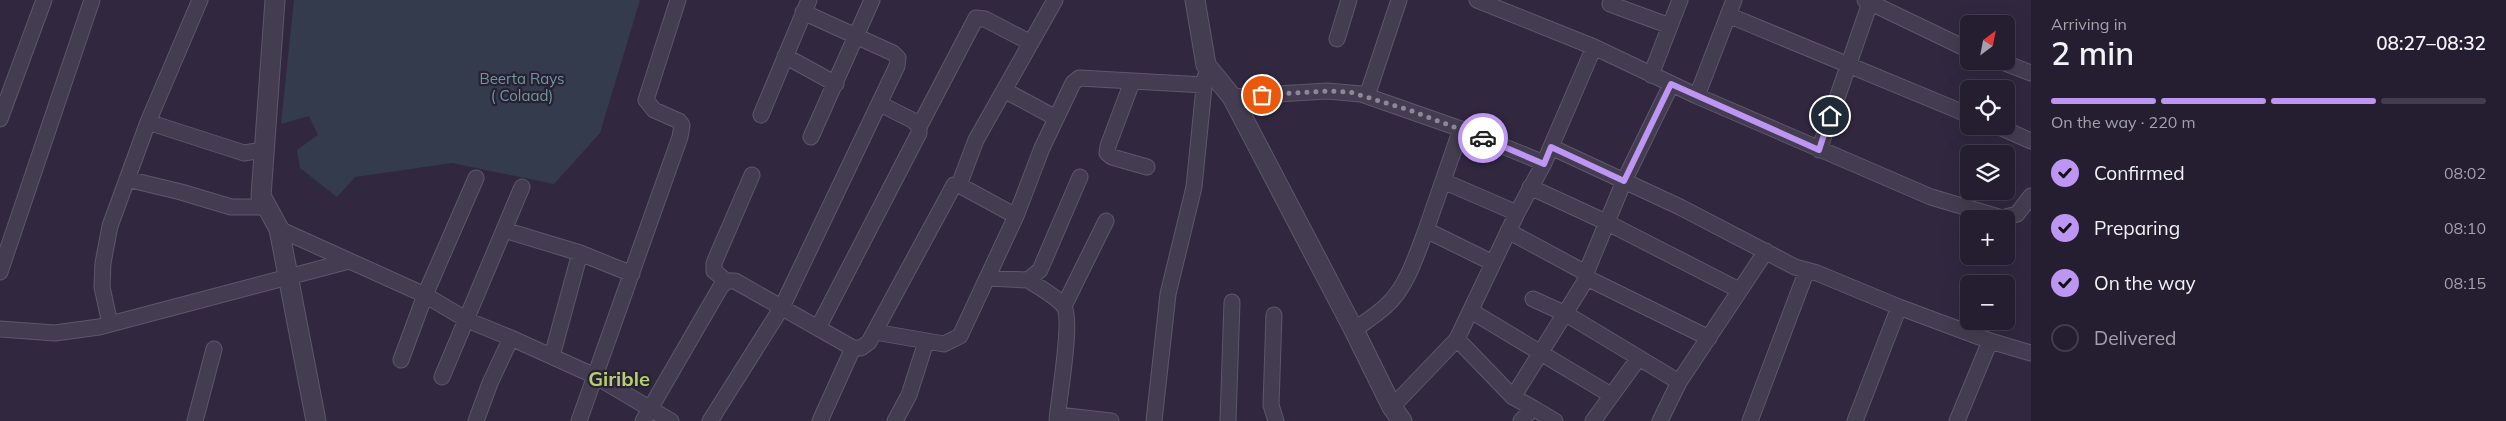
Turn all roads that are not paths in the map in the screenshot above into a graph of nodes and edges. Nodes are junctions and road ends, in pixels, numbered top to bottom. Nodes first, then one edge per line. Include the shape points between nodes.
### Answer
1 (44, 0) edge
2 (92, 0) edge
3 (200, 0) edge
4 (274, 0) edge
5 (678, 0) edge
6 (872, 0) edge
7 (1055, 0) edge
8 (1195, 0) edge
9 (1349, 0) edge
10 (1399, 0) edge
11 (1477, 0) edge
12 (1680, 0) edge
13 (1734, 0) edge
14 (1868, 1) edge
15 (1610, 4) dead end
16 (806, 6) edge
17 (1728, 16) junction
18 (1670, 26) junction
19 (857, 36) junction
20 (1337, 39) dead end
21 (1031, 43) junction
22 (1960, 46) edge
23 (1594, 47) junction
24 (785, 56) junction
25 (1846, 65) junction
26 (1206, 66) junction
27 (2015, 67) edge
28 (2031, 73) edge
29 (1651, 75) junction
30 (1132, 82) junction
31 (836, 84) junction
32 (1671, 84) junction
33 (1204, 85) junction
34 (1004, 90) junction
35 (1367, 96) junction
36 (1697, 96) junction
37 (1232, 97) junction
38 (880, 104) junction
39 (1960, 111) edge
40 (761, 115) dead end
41 (1056, 118) junction
42 (0, 119) edge
43 (148, 122) junction
44 (919, 126) junction
45 (1461, 129) junction
46 (2015, 133) edge
47 (811, 137) dead end
48 (2031, 140) edge
49 (1551, 147) junction
50 (264, 150) junction
51 (1819, 150) junction
52 (1544, 164) junction
53 (1147, 167) dead end
54 (752, 175) dead end
55 (1080, 177) dead end
56 (476, 178) dead end
57 (127, 179) junction
58 (1443, 181) junction
59 (1624, 181) junction
60 (959, 185) junction
61 (522, 186) dead end
62 (1530, 187) junction
63 (2031, 196) edge
64 (265, 207) junction
65 (1517, 213) junction
66 (1016, 216) junction
67 (1106, 221) dead end
68 (1608, 223) junction
69 (279, 229) junction
70 (504, 230) junction
71 (1426, 230) junction
72 (1508, 231) junction
73 (1766, 251) junction
74 (580, 253) junction
75 (349, 261) junction
76 (1493, 263) junction
77 (1807, 270) junction
78 (0, 272) edge
79 (632, 274) junction
80 (1586, 275) junction
81 (287, 277) junction
82 (987, 278) junction
83 (1028, 280) junction
84 (726, 281) junction
85 (1739, 290) junction
86 (425, 295) junction
87 (1533, 299) dead end
88 (1232, 302) dead end
89 (1064, 306) junction
90 (782, 307) junction
91 (1899, 307) junction
92 (1470, 311) junction
93 (1566, 314) junction
94 (1274, 315) dead end
95 (467, 320) junction
96 (110, 324) junction
97 (0, 328) edge
98 (818, 328) junction
99 (1354, 330) junction
100 (875, 332) junction
101 (512, 338) junction
102 (1709, 338) junction
103 (1457, 339) junction
104 (1990, 341) junction
105 (926, 342) junction
106 (853, 348) junction
107 (214, 349) dead end
108 (1540, 354) junction
109 (2031, 354) edge
110 (552, 356) junction
111 (1638, 359) junction
112 (401, 360) dead end
113 (595, 376) junction
114 (442, 378) dead end
115 (1679, 382) junction
116 (1611, 395) junction
117 (1514, 397) junction
118 (649, 407) junction
119 (1533, 408) junction
120 (1397, 414) edge
121 (1058, 418) edge
122 (196, 421) edge
123 (316, 421) edge
124 (476, 421) edge
125 (579, 421) edge
126 (643, 421) edge
127 (671, 421) edge
128 (710, 421) edge
129 (820, 421) edge
130 (895, 421) edge
131 (1106, 421) edge
132 (1154, 421) edge
133 (1228, 421) edge
134 (1276, 421) edge
135 (1521, 421) edge
136 (1555, 421) edge
137 (1593, 421) edge
138 (1660, 421) edge
139 (1750, 421) edge
140 (1855, 421) edge
141 (1957, 421) edge

1 - 42 street
2 - 78 street
3 - 43 street
4 - 50 street
5 - 79 street via 646,100 654,110 680,121 682,128
6 - 19 street
7 - 21 street
8 - 26 street
9 - 20 street
10 - 35 street
11 - 23 street
12 - 18 street
13 - 17 street
14 - 22 street
14 - 25 street
15 - 18 street
16 - 19 street
16 - 24 street
17 - 25 street
17 - 36 street
18 - 29 street
19 - 31 street
19 - 38 street via 898,58
21 - 34 street
21 - 44 street via 985,19 976,18
23 - 29 street
23 - 49 street
24 - 31 street
24 - 40 street
25 - 39 street
25 - 51 street
26 - 33 street
26 - 37 street
27 - 28 street
29 - 32 street
30 - 33 street
30 - 41 street via 1086,76 1079,78 1073,83
30 - 53 street via 1107,153
31 - 47 street
32 - 36 street
32 - 59 street
33 - 132 street via 1194,187 1168,294
34 - 41 street
34 - 60 street via 976,140
35 - 37 street via 1327,91
35 - 45 street
36 - 51 street
37 - 99 street
38 - 44 street
38 - 90 street
41 - 66 street
43 - 50 street via 244,153
43 - 57 street
44 - 98 street via 919,133
45 - 52 street
45 - 58 street
46 - 48 street
49 - 52 street
49 - 59 street
50 - 64 street via 261,196
51 - 63 street via 1931,197 2002,218 2017,214
52 - 62 street
54 - 84 street via 714,263 714,272
55 - 83 street via 1049,253 1040,270
56 - 86 street
57 - 64 street via 231,207
57 - 96 street via 110,226 103,262 102,287
58 - 65 street
58 - 71 street
59 - 68 street
59 - 73 street
60 - 66 street
60 - 100 street via 951,188
61 - 70 street
62 - 65 street
62 - 68 street
64 - 69 street
65 - 72 street
66 - 82 street
67 - 89 street
68 - 80 street
68 - 85 street
69 - 75 street
69 - 81 street
70 - 74 street
70 - 95 street
71 - 76 street
71 - 99 street via 1410,271 1398,290 1387,305
72 - 76 street
72 - 80 street
73 - 77 street
73 - 85 street
74 - 79 street
74 - 110 street
75 - 81 street
75 - 86 street
76 - 92 street
77 - 91 street
77 - 139 street
79 - 113 street
80 - 93 street
80 - 102 street
81 - 96 street
81 - 123 street
82 - 83 street
82 - 105 street via 960,336 944,344
83 - 89 street
84 - 90 street via 735,281
84 - 118 street
85 - 102 street
86 - 95 street
86 - 112 street
87 - 93 street
88 - 133 street
89 - 121 street via 1067,336
90 - 98 street
90 - 128 street
91 - 104 street
91 - 140 street
92 - 103 street
92 - 108 street
93 - 108 street
93 - 111 street
94 - 134 street via 1271,405
95 - 101 street
95 - 114 street
96 - 97 street via 55,333
98 - 106 street
99 - 120 street
100 - 105 street
100 - 106 street via 861,348
101 - 110 street
101 - 124 street
102 - 115 street
103 - 117 street
103 - 120 street
104 - 109 street
104 - 141 street
105 - 130 street via 909,395
106 - 129 street
107 - 122 street
108 - 116 street
108 - 117 street
110 - 113 street
111 - 115 street
111 - 116 street
113 - 118 street
113 - 125 street
115 - 138 street
116 - 137 street
117 - 119 street
118 - 126 street
118 - 127 street
119 - 135 street
119 - 136 street
121 - 131 street

